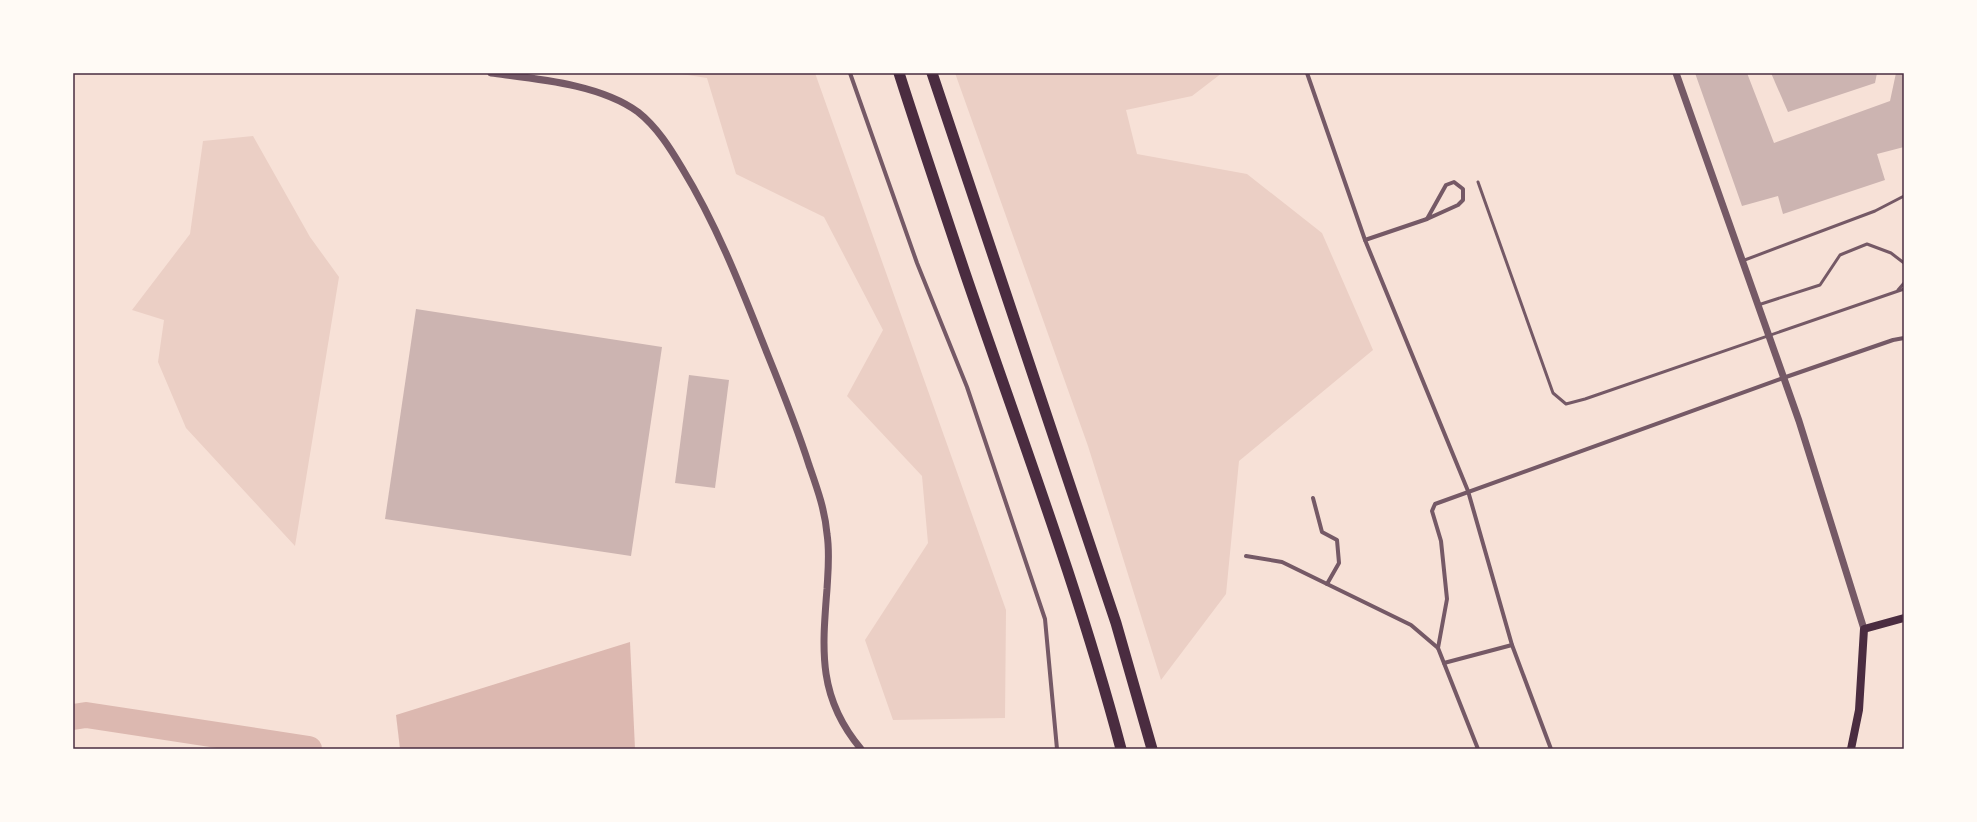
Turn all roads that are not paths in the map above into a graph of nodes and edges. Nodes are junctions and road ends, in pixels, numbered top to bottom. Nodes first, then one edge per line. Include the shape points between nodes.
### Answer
1 (491, 73) edge
2 (850, 73) edge
3 (899, 73) edge
4 (932, 73) edge
5 (1307, 73) edge
6 (1676, 73) edge
7 (1478, 182) dead end
8 (1904, 196) edge
9 (1427, 219) junction
10 (1365, 240) junction
11 (1742, 261) junction
12 (1904, 263) edge
13 (1904, 284) edge
14 (1898, 290) junction
15 (1904, 290) edge
16 (1758, 305) junction
17 (1904, 338) edge
18 (1783, 378) junction
19 (1468, 491) junction
20 (1313, 498) dead end
21 (1246, 556) dead end
22 (1326, 584) junction
23 (1904, 618) edge
24 (1864, 629) junction
25 (1512, 645) junction
26 (1438, 648) junction
27 (1444, 663) junction
28 (861, 749) edge
29 (1057, 749) edge
30 (1121, 749) edge
31 (1152, 749) edge
32 (1478, 749) edge
33 (1551, 749) edge
34 (1851, 749) edge

1 - 28 street via 581,88 613,98 638,112 665,140 693,186 731,264 796,424 825,510 829,550 823,634 825,672 832,705 848,734
2 - 29 street via 917,263 967,387 1045,619
3 - 30 highway via 964,270 1068,569
4 - 31 highway via 1116,623
5 - 10 street
6 - 11 street
7 - 14 lane via 1553,393 1566,404
8 - 11 lane via 1875,211
9 - 9 street via 1446,185 1454,182 1463,189 1463,200 1458,205
9 - 10 street
10 - 19 street
11 - 16 street
12 - 16 lane via 1891,253 1866,244 1840,255 1820,285
13 - 14 lane
14 - 15 lane
16 - 18 street
17 - 18 street
18 - 19 street
18 - 24 street via 1799,421
19 - 25 street
19 - 26 street via 1435,504 1432,511 1441,542 1447,599
20 - 22 street via 1322,532 1337,540 1339,563
21 - 22 street via 1282,562
22 - 26 street via 1412,625
23 - 24 main road
24 - 34 main road via 1859,710
25 - 27 street
25 - 33 street
26 - 27 street
27 - 32 street

